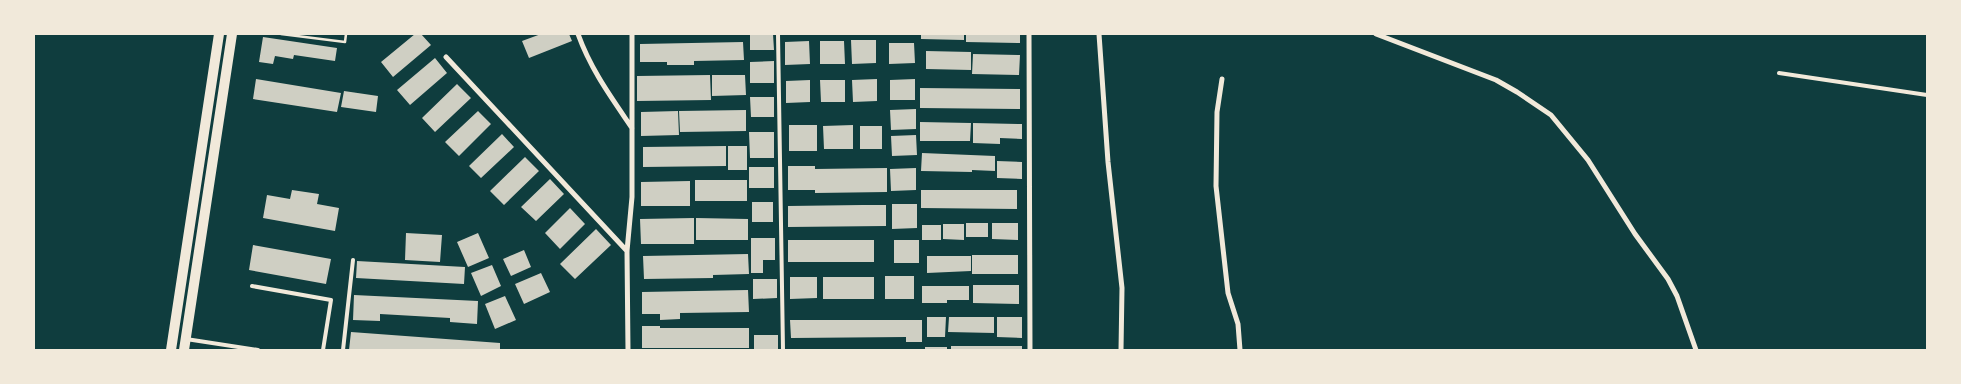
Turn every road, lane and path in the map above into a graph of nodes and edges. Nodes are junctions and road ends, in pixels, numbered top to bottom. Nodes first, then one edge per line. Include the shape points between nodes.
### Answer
1 (219, 34) edge
2 (232, 34) edge
3 (281, 34) edge
4 (346, 34) edge
5 (578, 34) edge
6 (632, 34) edge
7 (778, 34) edge
8 (1029, 34) edge
9 (1098, 34) edge
10 (1376, 34) edge
11 (446, 57) dead end
12 (1779, 73) dead end
13 (1222, 79) dead end
14 (1927, 95) edge
15 (632, 128) junction
16 (627, 251) junction
17 (353, 260) dead end
18 (252, 286) dead end
19 (186, 339) junction
20 (171, 350) edge
21 (184, 350) edge
22 (258, 350) edge
23 (323, 350) edge
24 (343, 350) edge
25 (628, 350) edge
26 (783, 350) edge
27 (1030, 350) edge
28 (1121, 350) edge
29 (1240, 350) edge
30 (1696, 350) edge

1 - 20 main road
2 - 19 main road
3 - 4 path via 345,42
5 - 15 street via 596,76
6 - 15 street
7 - 26 lane
8 - 27 street
9 - 28 street via 1122,288
10 - 30 street via 1496,80 1551,115 1588,160 1668,279
11 - 16 street
12 - 14 lane
13 - 29 street via 1217,112 1216,186 1228,293 1238,324
15 - 16 street via 632,197
16 - 25 street
17 - 24 lane
18 - 23 lane via 331,300
19 - 21 main road
19 - 22 lane

